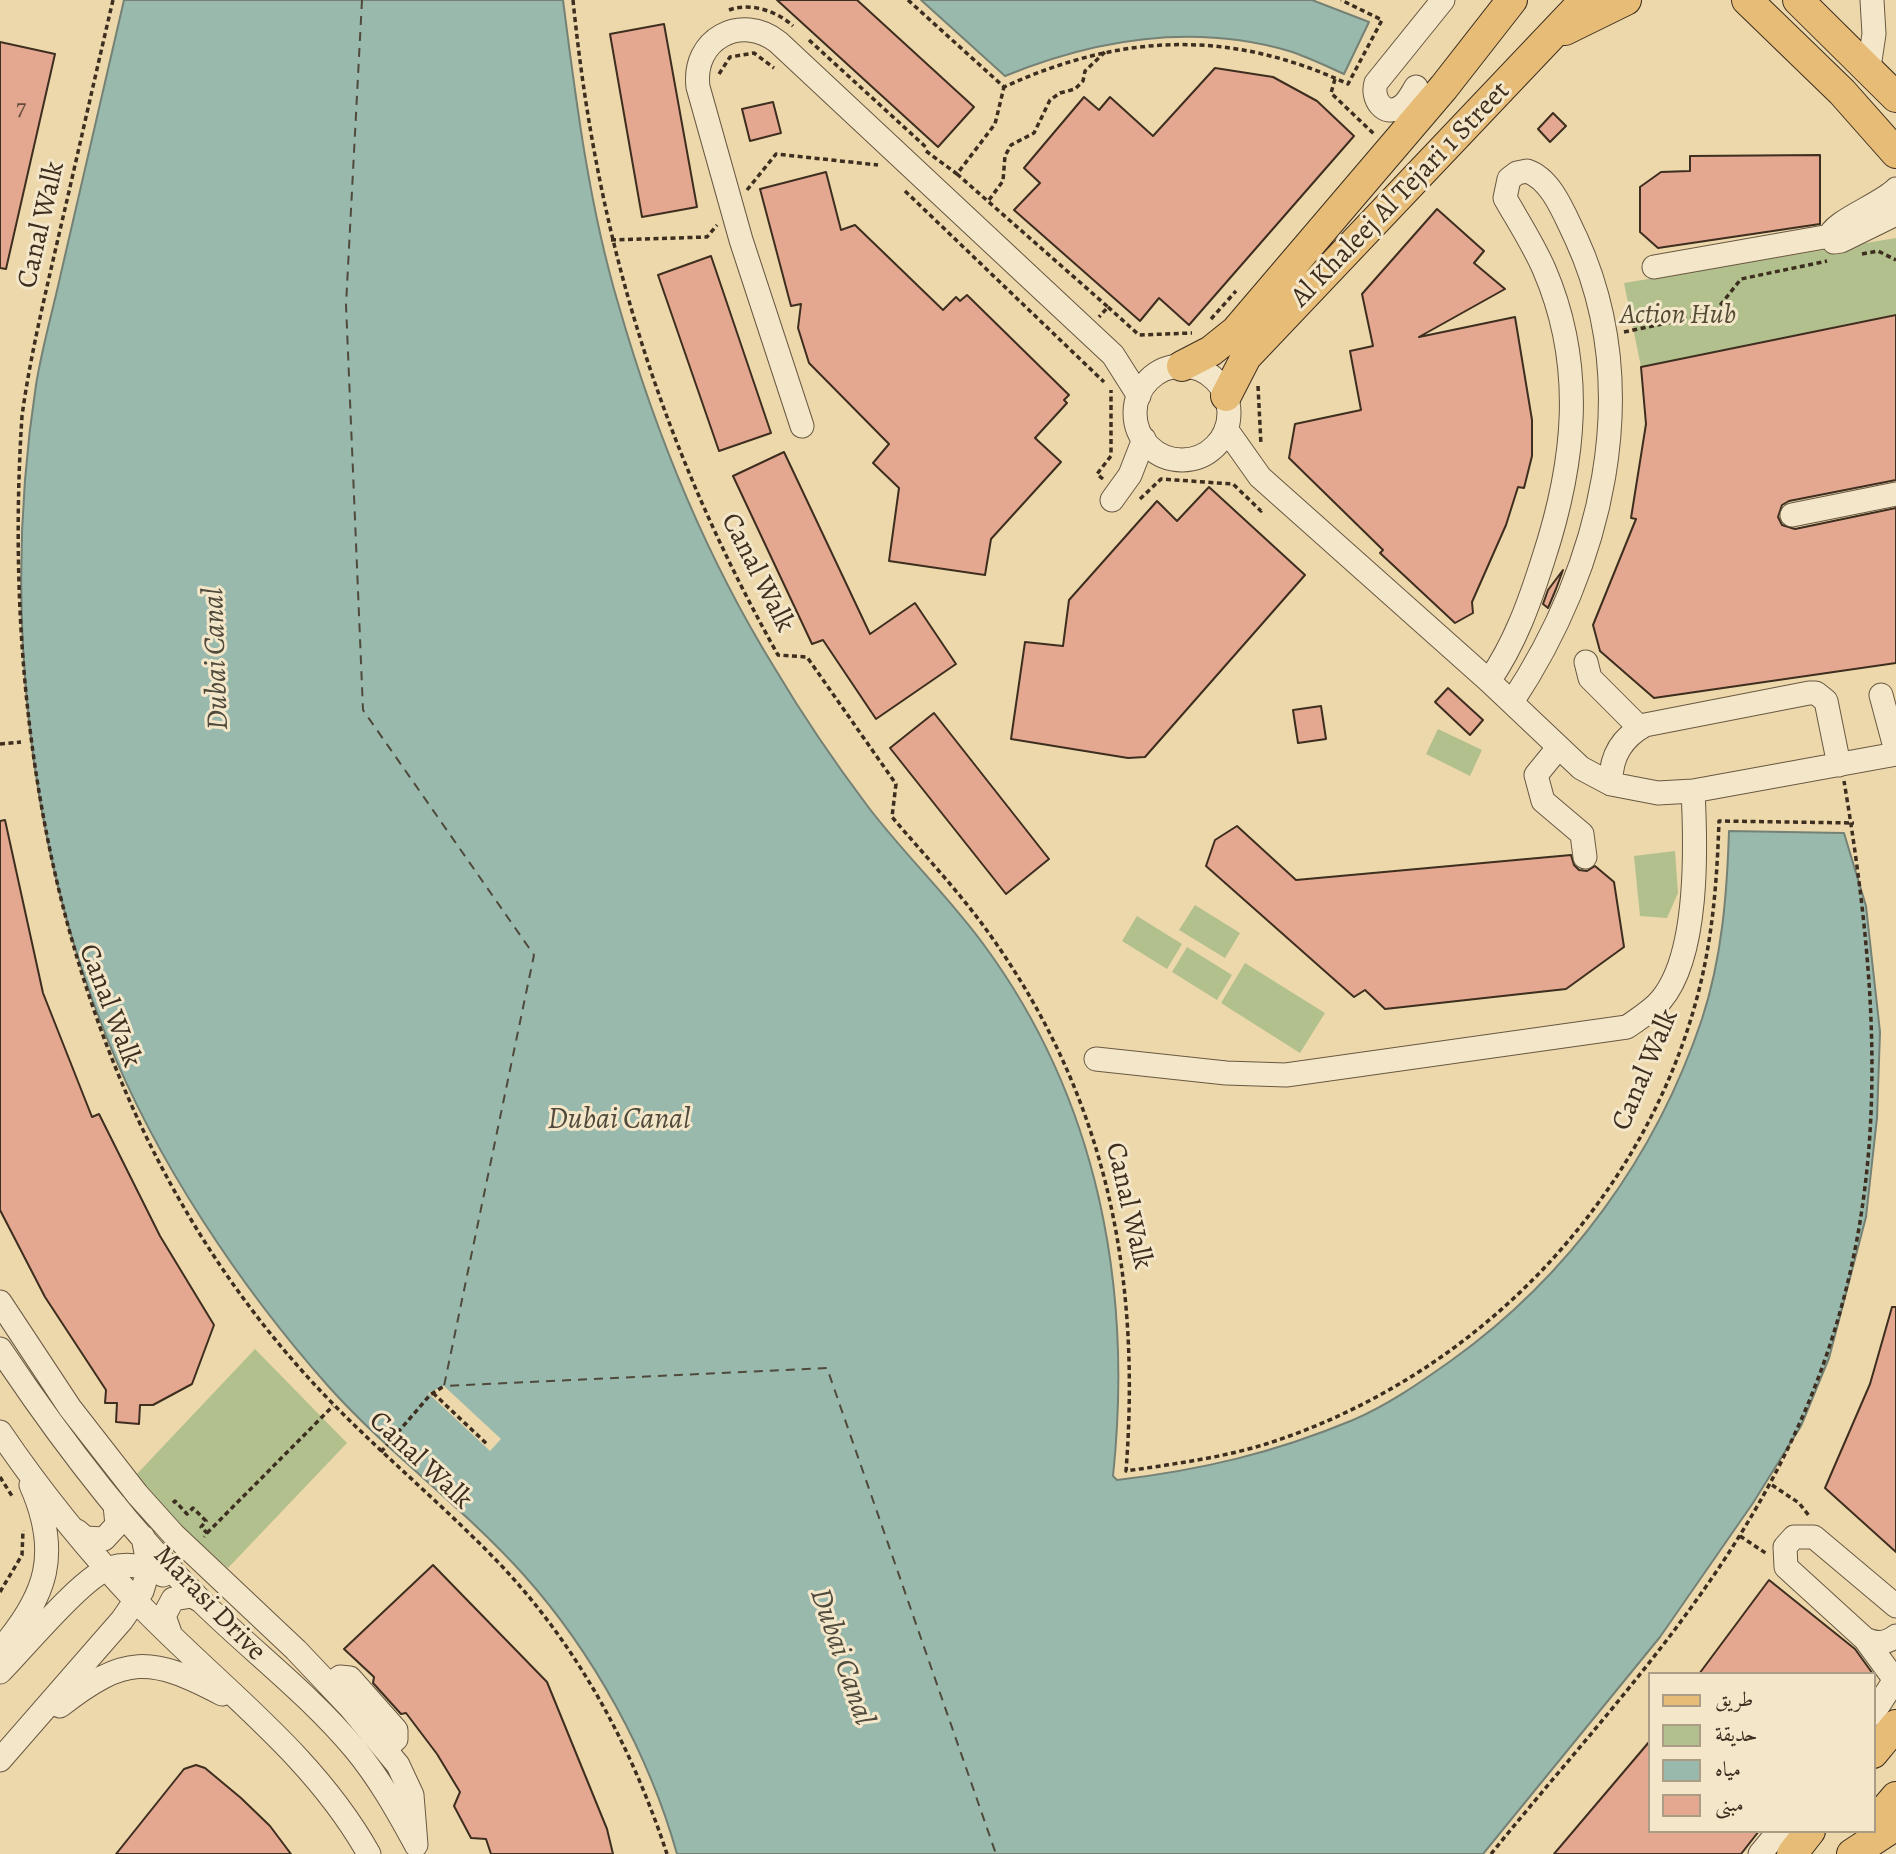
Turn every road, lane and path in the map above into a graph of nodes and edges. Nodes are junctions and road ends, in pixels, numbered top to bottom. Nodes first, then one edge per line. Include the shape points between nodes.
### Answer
1 (113, 0) edge
2 (573, 0) edge
3 (908, 0) edge
4 (1341, 0) edge
5 (1443, 0) edge
6 (1584, 0) edge
7 (1626, 0) edge
8 (1720, 0) edge
9 (1747, 0) edge
10 (1798, 0) edge
11 (1872, 0) edge
12 (1508, 2) edge
13 (719, 14) dead end
14 (795, 28) dead end
15 (1552, 36) junction
16 (805, 37) dead end
17 (1107, 51) junction
18 (1807, 57) junction
19 (1868, 67) junction
20 (776, 69) dead end
21 (1388, 69) junction
22 (718, 76) dead end
23 (1335, 79) junction
24 (1004, 87) junction
25 (1430, 87) junction
26 (1331, 93) dead end
27 (1896, 97) edge
28 (928, 149) junction
29 (866, 153) dead end
30 (1896, 153) edge
31 (875, 163) junction
32 (912, 167) junction
33 (883, 170) dead end
34 (957, 174) junction
35 (743, 177) dead end
36 (1896, 189) edge
37 (747, 190) junction
38 (988, 200) junction
39 (1886, 212) edge
40 (720, 217) junction
41 (611, 240) junction
42 (720, 240) dead end
43 (1850, 257) dead end
44 (1837, 260) dead end
45 (1896, 260) edge
46 (1654, 267) dead end
47 (1241, 286) dead end
48 (1108, 307) junction
49 (1207, 323) dead end
50 (1087, 331) junction
51 (1199, 333) dead end
52 (1606, 336) junction
53 (1113, 355) junction
54 (1169, 370) junction
55 (1139, 396) junction
56 (1226, 396) junction
57 (802, 426) dead end
58 (1226, 429) junction
59 (1152, 447) junction
60 (1208, 452) junction
61 (1260, 477) junction
62 (1896, 494) edge
63 (1112, 500) dead end
64 (1792, 515) dead end
65 (11, 545) dead end
66 (1526, 614) junction
67 (1553, 629) junction
68 (1590, 661) dead end
69 (1489, 681) junction
70 (1881, 695) dead end
71 (1512, 702) junction
72 (1642, 727) junction
73 (20, 729) dead end
74 (21, 742) junction
75 (0, 744) edge
76 (1558, 748) junction
77 (1616, 751) junction
78 (1896, 752) edge
79 (23, 755) dead end
80 (1839, 765) junction
81 (1581, 768) junction
82 (1611, 784) junction
83 (1693, 791) junction
84 (1854, 823) junction
85 (1585, 857) dead end
86 (1866, 883) dead end
87 (91, 1021) dead end
88 (1096, 1059) dead end
89 (1852, 1294) dead end
90 (0, 1302) edge
91 (1849, 1305) dead end
92 (1835, 1346) dead end
93 (0, 1349) edge
94 (444, 1385) dead end
95 (432, 1394) junction
96 (333, 1406) junction
97 (87, 1431) junction
98 (0, 1432) edge
99 (488, 1445) dead end
100 (69, 1446) junction
101 (380, 1452) junction
102 (21, 1463) junction
103 (0, 1478) edge
104 (1772, 1485) junction
105 (15, 1505) dead end
106 (115, 1505) junction
107 (23, 1525) dead end
108 (77, 1531) junction
109 (142, 1534) junction
110 (207, 1534) dead end
111 (1808, 1535) junction
112 (1740, 1536) junction
113 (1786, 1567) junction
114 (107, 1568) junction
115 (149, 1568) junction
116 (0, 1592) edge
117 (136, 1601) junction
118 (201, 1601) junction
119 (1895, 1606) edge
120 (170, 1633) junction
121 (1896, 1636) edge
122 (1865, 1639) junction
123 (0, 1650) edge
124 (0, 1672) edge
125 (1896, 1679) edge
126 (250, 1709) junction
127 (1875, 1711) edge
128 (1896, 1725) edge
129 (17, 1741) junction
130 (1875, 1751) edge
131 (0, 1760) edge
132 (1896, 1797) edge
133 (1875, 1822) edge
134 (1896, 1825) edge
135 (1777, 1833) edge
136 (1808, 1833) edge
137 (1866, 1833) edge
138 (418, 1849) edge
139 (369, 1854) edge
140 (667, 1854) edge
141 (1491, 1854) edge
142 (1760, 1854) edge
143 (1791, 1854) edge
144 (1850, 1854) edge

1 - 65 path, Canal Walk via 33,350 22,414
2 - 41 path, Canal Walk
3 - 24 path
4 - 23 path via 1382,20 1348,85
5 - 21 street
6 - 15 main road, Al Khaleej Al Tejari 1 Street
7 - 15 main road
8 - 18 main road via 1781,51
9 - 18 main road
10 - 19 main road
11 - 19 street via 1874,34
12 - 25 main road, Al Khaleej Al Tejari 1 Street
13 - 14 path via 735,8 760,8
15 - 56 main road, Al Khaleej Al Tejari 1 Street via 1246,357
16 - 28 path
17 - 23 path via 1176,44 1235,48 1293,62
17 - 24 path via 1059,64
17 - 38 path via 1085,71 1075,89 1050,100 1034,133 1011,145 1003,181
18 - 30 main road
19 - 27 main road
20 - 22 path via 754,53 730,57
21 - 25 street
21 - 25 street via 1374,90 1379,105 1394,110
23 - 26 path
24 - 34 path via 995,124
25 - 54 main road, Al Khaleej Al Tejari 1 Street via 1236,331 1211,351
28 - 32 path
28 - 34 path
29 - 31 path
31 - 33 path
31 - 37 path via 776,153
32 - 40 street via 778,42 759,31 737,29 708,45 696,76
32 - 50 street
32 - 50 path via 897,183 1070,351
34 - 38 path
35 - 37 path
36 - 39 street
37 - 40 path
38 - 48 path
39 - 46 street via 1834,227 1830,236
40 - 41 path via 707,237
40 - 42 path
40 - 57 street
41 - 84 path, Canal Walk via 674,442 746,597 778,655 807,657 896,784 892,817 993,939 1042,1018 1071,1081 1108,1191 1126,1282 1131,1375 1126,1471 1221,1456 1309,1428 1362,1405 1432,1364 1505,1307 1554,1258 1598,1204 1667,1083 1698,996 1708,951 1716,905 1719,821
43 - 45 path via 1878,251
44 - 52 path via 1741,279 1714,313
47 - 49 path
48 - 50 path
48 - 51 path via 1139,335
50 - 53 street
52 - 66 street via 1587,262 1569,225 1544,181 1537,174 1517,173 1509,179 1505,198 1544,268 1554,296 1568,354 1572,413 1562,501
52 - 67 street via 1611,419 1608,459 1589,536
53 - 54 street
53 - 55 street
54 - 55 street
54 - 56 street via 1204,371
55 - 59 street via 1136,418
56 - 58 street
58 - 60 street
58 - 61 street
59 - 60 street via 1182,460
59 - 63 street
60 - 61 street
61 - 69 street
62 - 64 street
66 - 67 street via 1530,630 1537,635
66 - 69 street
67 - 71 street
68 - 72 street
69 - 71 street
70 - 78 street
71 - 76 street
72 - 77 street
72 - 80 street via 1816,693 1826,701
73 - 74 path
74 - 75 path
74 - 79 path
76 - 81 street
76 - 85 street via 1536,775 1543,801 1582,834
77 - 81 street
77 - 82 street
78 - 80 street
80 - 83 street
80 - 84 path
81 - 82 street
82 - 83 street via 1658,793
83 - 88 street via 1691,916 1680,962 1661,1000 1627,1027 1286,1075
84 - 86 path
87 - 96 path, Canal Walk via 144,1140 197,1231 257,1317
89 - 91 path
90 - 97 street
92 - 104 path
93 - 100 street, Marasi Drive
94 - 95 path
95 - 99 path
95 - 101 path
96 - 101 path, Canal Walk
96 - 110 path
97 - 100 street
97 - 138 street via 173,1534 330,1685 340,1677 350,1678 393,1727 396,1739 385,1749 412,1795
98 - 102 street, Marasi Drive
100 - 106 street, Marasi Drive
101 - 140 path, Canal Walk via 497,1561 569,1649 626,1747
102 - 108 street, Marasi Drive
102 - 123 street via 46,1528 46,1568 34,1605
103 - 105 path
104 - 111 path via 1806,1509
104 - 112 path
106 - 108 street via 117,1525 104,1539 85,1538
106 - 109 street, Marasi Drive
107 - 116 path via 22,1555
108 - 114 street, Marasi Drive
109 - 115 street
109 - 118 street, Marasi Drive
111 - 113 street via 1789,1541 1783,1554
111 - 119 street
112 - 113 path
112 - 141 path via 1666,1640
113 - 122 street
114 - 115 street
114 - 117 street, Marasi Drive
114 - 124 street
115 - 117 street
115 - 118 street
117 - 120 street, Marasi Drive
117 - 129 street
118 - 120 street via 192,1596 173,1600 163,1616
118 - 138 street, Marasi Drive via 354,1749 398,1811
120 - 126 street, Marasi Drive
121 - 122 street via 1887,1642
122 - 125 street
125 - 127 street
126 - 129 street via 173,1670 129,1667 99,1677
126 - 139 street, Marasi Drive via 320,1782
128 - 130 main road
129 - 131 street
132 - 133 main road
134 - 144 main road
135 - 142 street
136 - 143 main road
137 - 144 main road

